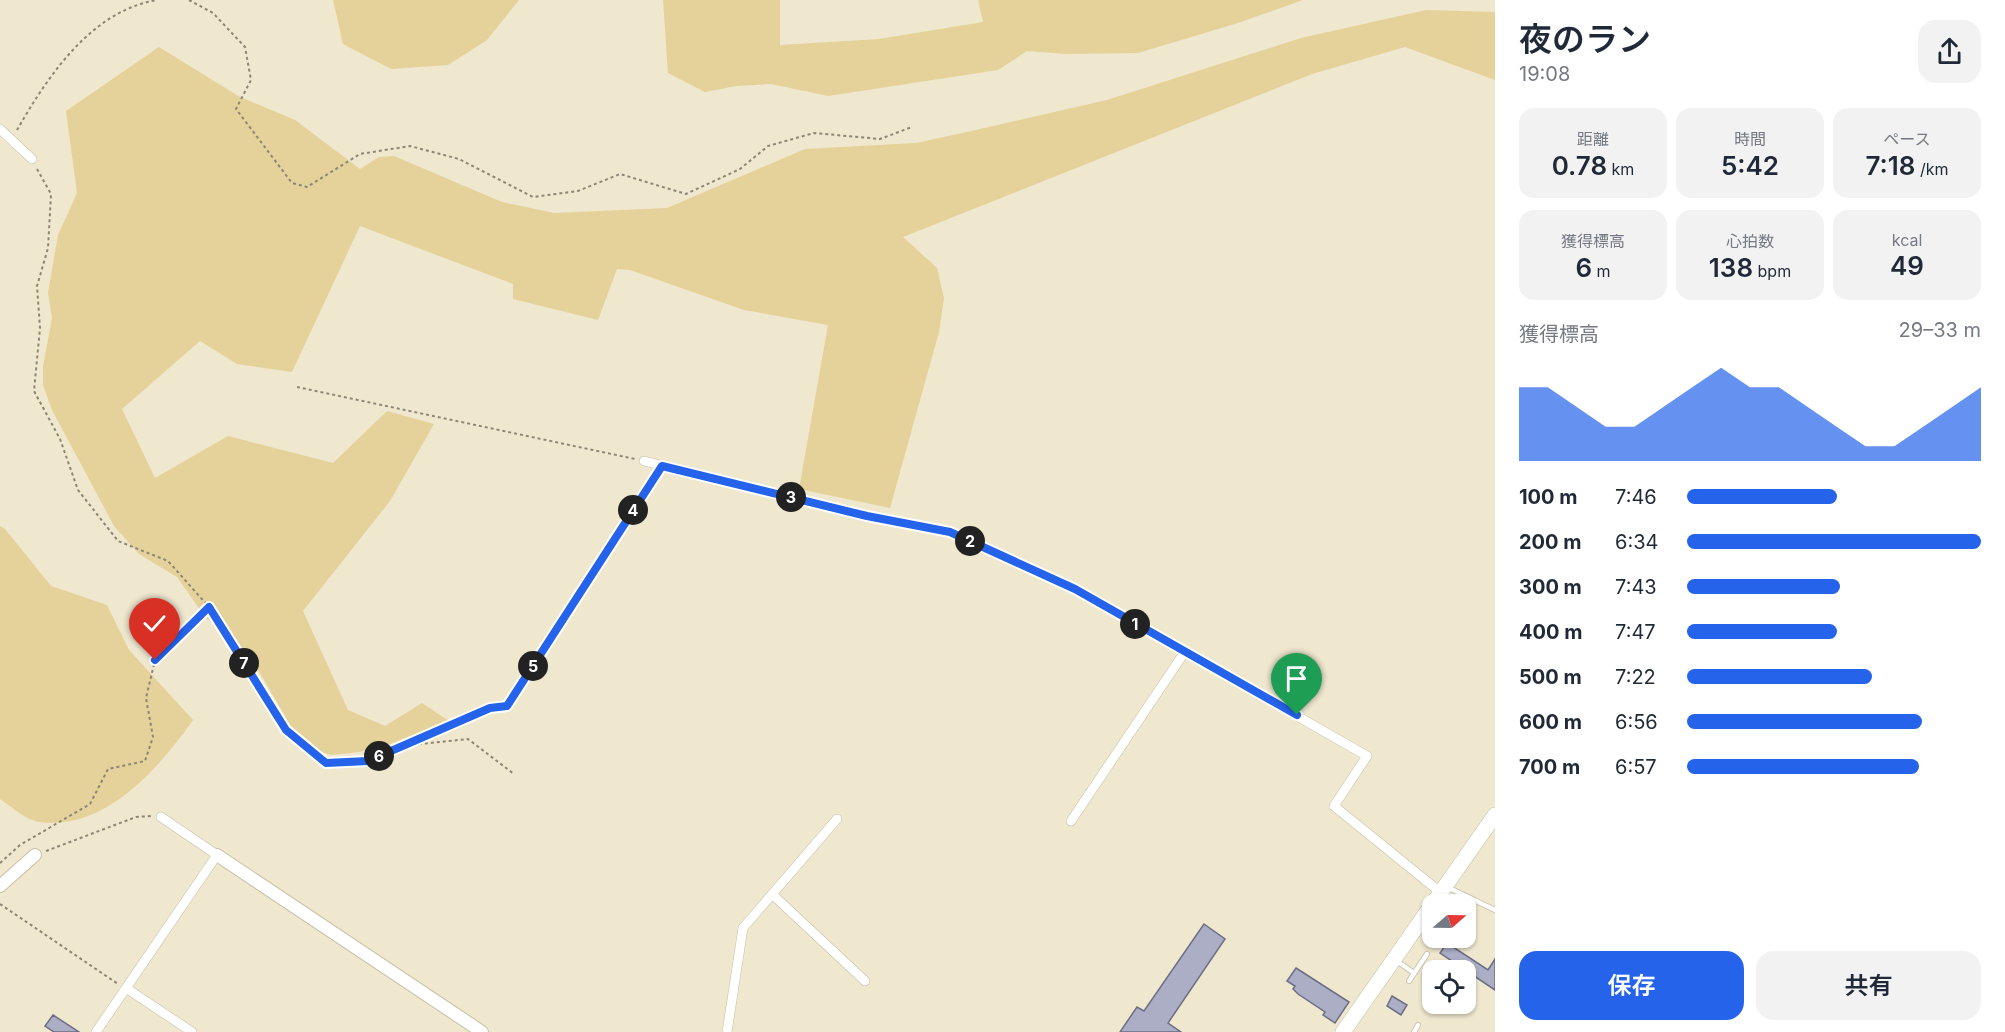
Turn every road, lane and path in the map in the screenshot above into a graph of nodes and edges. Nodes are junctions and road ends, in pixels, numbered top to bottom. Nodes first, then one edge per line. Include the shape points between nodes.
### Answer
1 (157, 0) edge
2 (189, 0) edge
3 (912, 127) dead end
4 (0, 129) edge
5 (12, 138) junction
6 (32, 159) joint
7 (297, 387) dead end
8 (644, 461) joint
9 (662, 466) junction
10 (209, 607) junction
11 (1184, 652) junction
12 (398, 747) junction
13 (514, 774) dead end
14 (1495, 815) edge
15 (161, 817) joint
16 (837, 819) dead end
17 (1071, 821) dead end
18 (35, 855) joint
19 (217, 855) junction
20 (0, 863) edge
21 (0, 886) edge
22 (1443, 889) junction
23 (773, 895) junction
24 (0, 904) edge
25 (1495, 910) edge
26 (1427, 954) dead end
27 (1394, 960) junction
28 (1414, 973) junction
29 (865, 981) dead end
30 (1409, 981) dead end
31 (126, 988) junction
32 (1418, 1026) dead end
33 (96, 1032) edge
34 (192, 1032) edge
35 (482, 1032) edge
36 (727, 1032) edge
37 (1343, 1032) edge
38 (1414, 1032) edge

1 - 5 path via 138,3 89,32 35,99
2 - 3 path via 213,13 245,47 251,80 236,109 292,183 307,187 360,154 410,146 459,159 533,197 578,190 620,174 686,194 740,169 768,146 814,133 880,139
4 - 5 street
5 - 6 street
6 - 10 path via 51,194 48,248 37,286 40,328 34,391 60,439 78,490 118,541 168,561
7 - 8 path
8 - 9 street
9 - 11 street via 950,532 1075,589
9 - 12 path via 507,706 490,708
10 - 12 path via 286,730 326,763 368,761
10 - 20 path via 155,660 146,698 153,737 145,761 108,769 90,804 20,845
11 - 17 street
11 - 22 street via 1367,756 1334,806
12 - 13 path via 468,739
14 - 22 main road
15 - 18 path via 136,817
15 - 19 street
16 - 23 street
18 - 21 street
19 - 31 street
19 - 35 street
22 - 25 lane
22 - 27 main road
23 - 29 street
23 - 36 street via 743,928
24 - 31 path
26 - 28 lane
27 - 28 lane
27 - 37 main road
28 - 30 lane
31 - 33 street
31 - 34 street
32 - 38 lane

